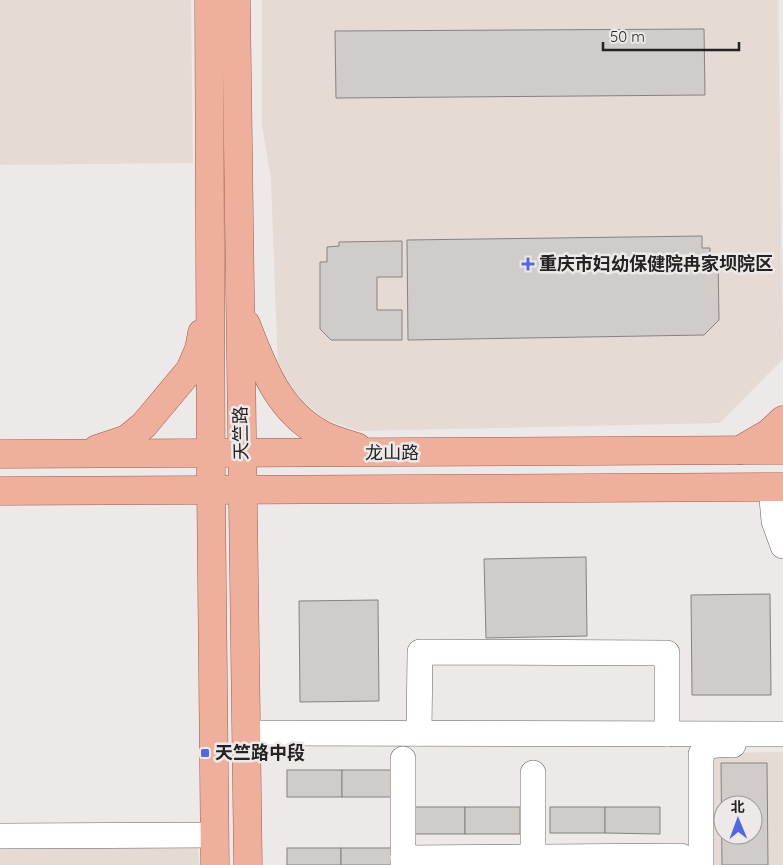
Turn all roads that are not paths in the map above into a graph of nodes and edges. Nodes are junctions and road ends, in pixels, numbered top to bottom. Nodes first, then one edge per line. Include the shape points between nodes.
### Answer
1 (209, 0) edge
2 (236, 0) edge
3 (210, 284) junction
4 (240, 307) junction
5 (783, 420) edge
6 (740, 450) junction
7 (783, 450) edge
8 (372, 453) junction
9 (0, 454) edge
10 (82, 454) junction
11 (210, 454) junction
12 (242, 454) junction
13 (777, 487) edge
14 (210, 489) junction
15 (242, 489) junction
16 (0, 491) edge
17 (783, 546) edge
18 (246, 733) junction
19 (419, 733) junction
20 (667, 734) junction
21 (783, 734) edge
22 (783, 745) edge
23 (403, 759) dead end
24 (533, 773) dead end
25 (215, 835) junction
26 (0, 836) edge
27 (691, 860) edge
28 (403, 861) edge
29 (533, 861) edge
30 (215, 865) edge
31 (248, 865) edge

1 - 3 main road, 天竺路
2 - 4 main road, 天竺路
3 - 10 main road via 199,349 190,370 144,425 127,439
3 - 11 main road, 天竺路
4 - 8 main road via 265,375 296,417 321,434
4 - 12 main road, 天竺路
5 - 6 main road via 769,433
6 - 7 main road, 龙山路
6 - 8 main road, 龙山路
8 - 12 main road, 龙山路
9 - 10 main road, 龙山路
10 - 11 main road, 龙山路
11 - 12 main road, 龙山路
11 - 14 main road, 天竺路
12 - 15 main road, 天竺路
13 - 15 main road, 龙山路
13 - 17 street via 774,520
14 - 15 main road, 龙山路
14 - 16 main road, 龙山路
14 - 25 main road, 天竺路
15 - 18 main road, 天竺路
18 - 19 street
18 - 31 main road, 天竺路
19 - 20 street
19 - 20 street via 420,652 667,654
20 - 21 street
22 - 27 street via 712,745 705,748 700,761
23 - 28 street
24 - 29 street
25 - 26 street
25 - 30 main road, 天竺路
27 - 29 street
28 - 29 street

